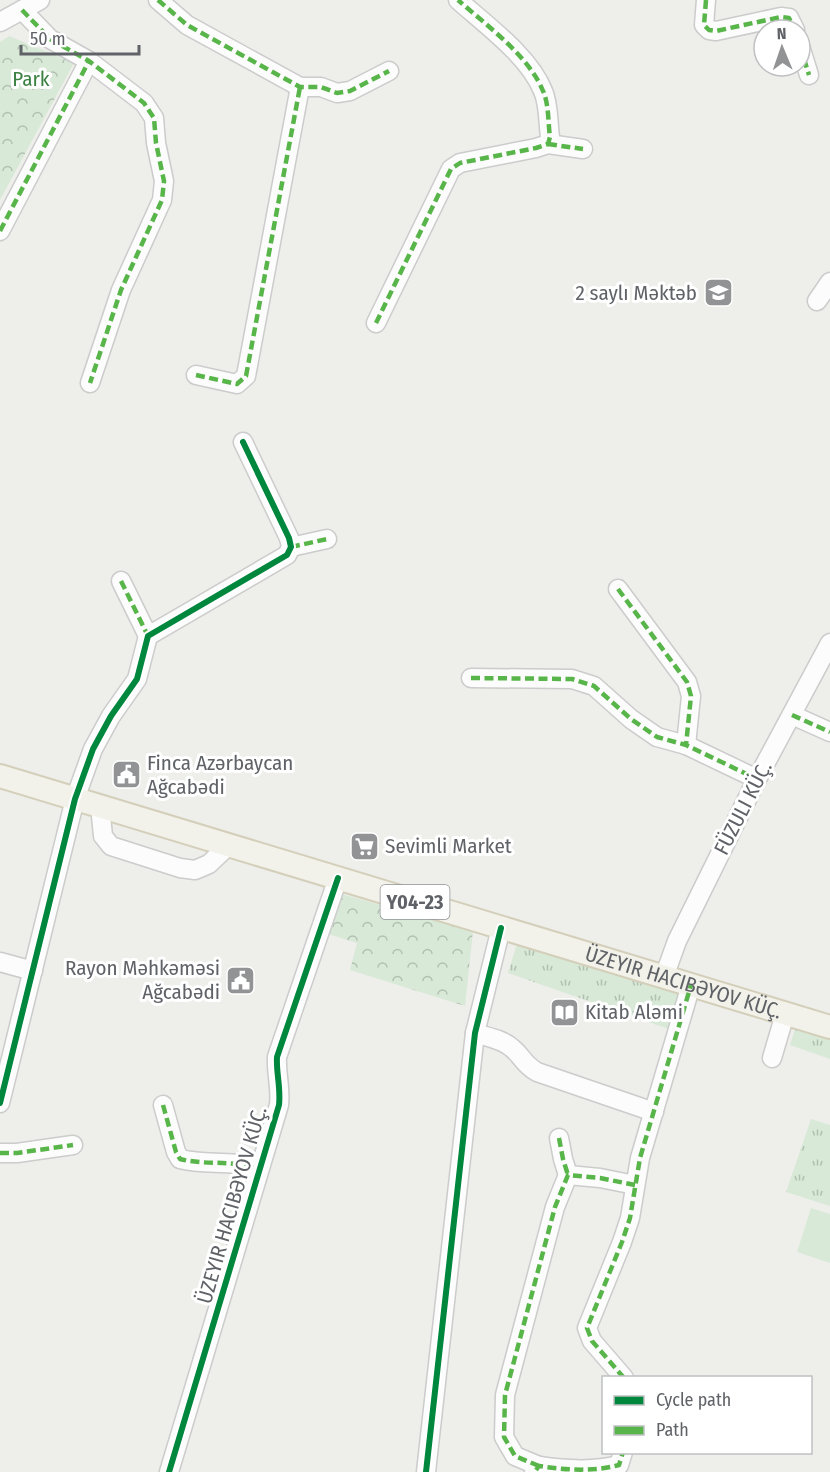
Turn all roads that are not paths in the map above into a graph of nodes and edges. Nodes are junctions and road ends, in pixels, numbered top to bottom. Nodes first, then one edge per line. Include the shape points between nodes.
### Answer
1 (40, 0) edge
2 (158, 0) edge
3 (458, 0) edge
4 (706, 0) edge
5 (22, 10) junction
6 (0, 21) edge
7 (752, 24) edge
8 (89, 61) junction
9 (389, 71) dead end
10 (300, 87) junction
11 (548, 144) junction
12 (583, 149) dead end
13 (0, 231) edge
14 (830, 282) edge
15 (817, 302) dead end
16 (376, 323) dead end
17 (196, 375) dead end
18 (90, 383) dead end
19 (243, 442) dead end
20 (327, 539) dead end
21 (291, 546) junction
22 (120, 581) dead end
23 (618, 589) dead end
24 (148, 636) junction
25 (830, 643) edge
26 (471, 678) dead end
27 (792, 715) junction
28 (830, 732) edge
29 (686, 746) junction
30 (1, 779) edge
31 (757, 779) junction
32 (75, 799) junction
33 (100, 806) junction
34 (229, 845) junction
35 (338, 878) junction
36 (501, 928) junction
37 (0, 962) edge
38 (33, 971) junction
39 (664, 977) junction
40 (691, 985) junction
41 (785, 1014) junction
42 (830, 1027) edge
43 (475, 1033) junction
44 (772, 1058) dead end
45 (0, 1103) edge
46 (163, 1105) dead end
47 (654, 1112) junction
48 (559, 1138) dead end
49 (73, 1145) dead end
50 (0, 1153) edge
51 (258, 1169) junction
52 (568, 1175) junction
53 (635, 1185) junction
54 (623, 1376) edge
55 (621, 1463) edge
56 (537, 1469) edge
57 (169, 1472) edge
58 (426, 1472) edge

1 - 5 street
2 - 10 street via 187,25
3 - 11 street via 522,59 536,78 544,93
4 - 7 street via 704,25 709,30
5 - 6 street
5 - 8 street via 50,39
8 - 13 street
8 - 18 street via 144,103 154,118 164,181 162,200 121,290
9 - 10 street via 350,91 337,93 321,87
10 - 17 street via 246,376 237,384
11 - 12 street
11 - 16 street via 460,163 452,169
14 - 15 street
19 - 21 street
20 - 21 street
21 - 24 street via 287,555
22 - 24 street
23 - 29 street via 687,682 690,696
24 - 32 street via 137,679 93,749
25 - 27 street, FÜZULI KÜÇ.
26 - 29 street via 572,679 594,686 657,737
27 - 28 street
27 - 31 street, FÜZULI KÜÇ.
29 - 31 street
30 - 32 main road, Y04-23
31 - 39 street, FÜZULI KÜÇ. via 677,941
32 - 33 main road, Y04-23
32 - 38 street
33 - 34 main road, Y04-23
33 - 34 street via 103,836 111,846 180,868 195,870 209,864
34 - 35 main road, Y04-23
35 - 36 main road, Y04-23
35 - 51 street via 277,1057 279,1105
36 - 39 main road, Y04-23
36 - 43 street
37 - 38 street
38 - 45 street
39 - 40 main road, Y04-23
40 - 41 main road, Y04-23
40 - 47 street
41 - 42 main road, Y04-23
41 - 44 street
43 - 47 street via 513,1048 537,1072
43 - 58 street
46 - 51 street via 180,1159 244,1164
47 - 53 street
48 - 52 street
49 - 50 street
51 - 57 street
52 - 53 street
52 - 56 street via 555,1207 505,1395 504,1437 515,1455
53 - 54 street via 622,1242 587,1328 592,1341
55 - 56 street via 605,1471

